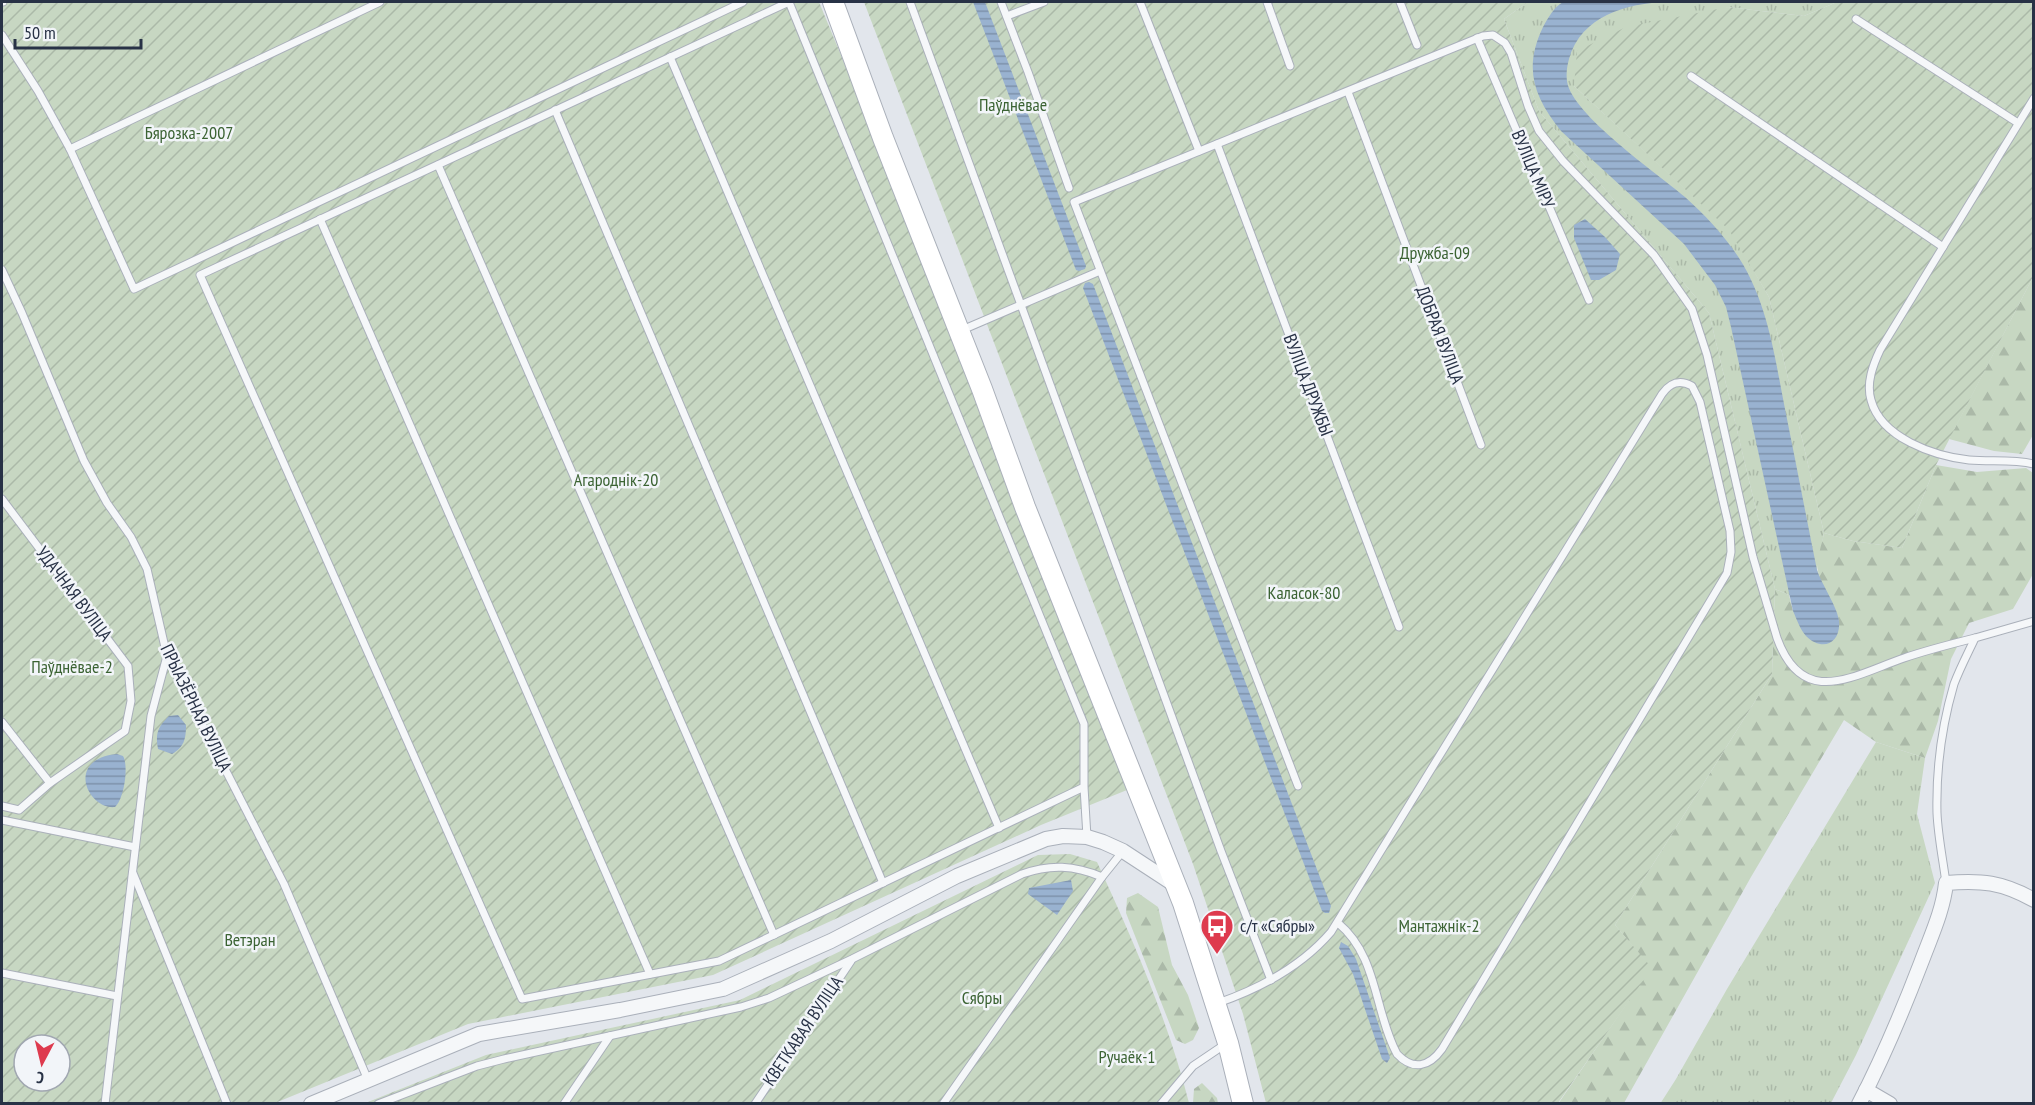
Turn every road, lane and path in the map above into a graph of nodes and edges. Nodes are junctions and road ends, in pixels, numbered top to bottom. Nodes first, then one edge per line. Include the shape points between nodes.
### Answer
1 (380, 2) edge
2 (743, 2) edge
3 (833, 2) edge
4 (910, 2) edge
5 (1001, 2) edge
6 (1044, 2) edge
7 (1140, 2) edge
8 (1267, 2) edge
9 (1400, 2) edge
10 (1007, 16) junction
11 (1856, 19) dead end
12 (2, 35) edge
13 (1477, 38) junction
14 (1417, 45) dead end
15 (670, 57) junction
16 (1290, 66) dead end
17 (1691, 76) dead end
18 (1348, 92) junction
19 (2034, 98) edge
20 (555, 110) junction
21 (2018, 123) junction
22 (1217, 144) junction
23 (70, 149) junction
24 (1198, 151) junction
25 (438, 165) junction
26 (1069, 188) dead end
27 (320, 219) junction
28 (1943, 247) junction
29 (2, 270) edge
30 (1100, 271) junction
31 (1589, 300) dead end
32 (1021, 304) junction
33 (959, 332) junction
34 (1481, 445) dead end
35 (2034, 464) edge
36 (2, 499) edge
37 (2034, 621) edge
38 (1399, 627) dead end
39 (1975, 638) junction
40 (167, 656) junction
41 (2, 722) edge
42 (50, 783) junction
43 (1298, 786) dead end
44 (1083, 787) junction
45 (2, 806) edge
46 (2, 820) edge
47 (999, 828) junction
48 (1087, 837) junction
49 (135, 846) junction
50 (1123, 851) junction
51 (132, 872) junction
52 (1102, 878) junction
53 (883, 883) junction
54 (1946, 883) junction
55 (1175, 885) junction
56 (2034, 900) edge
57 (1338, 923) junction
58 (774, 935) junction
59 (852, 959) junction
60 (2, 973) edge
61 (650, 974) junction
62 (1271, 980) junction
63 (117, 996) junction
64 (1216, 1004) junction
65 (610, 1036) junction
66 (1228, 1042) junction
67 (368, 1080) junction
68 (1866, 1090) junction
69 (105, 1104) edge
70 (227, 1104) edge
71 (311, 1104) edge
72 (378, 1104) edge
73 (564, 1104) edge
74 (755, 1104) edge
75 (943, 1104) edge
76 (1161, 1104) edge
77 (1243, 1104) edge
78 (1858, 1104) edge
79 (1890, 1104) edge

1 - 23 lane
2 - 23 lane via 134,290
3 - 33 street
4 - 32 lane
5 - 10 lane
6 - 10 lane
7 - 24 lane
8 - 16 lane
9 - 14 lane
10 - 26 lane
11 - 21 lane
12 - 23 lane
13 - 18 lane
13 - 31 lane, ВУЛІЦА МІРУ
13 - 39 lane via 1493,35 1505,43 1543,136 1654,255 1692,309 1707,355 1753,557 1777,638 1792,667 1818,681 1841,682 1906,657
15 - 20 lane
15 - 44 lane via 789,2 1084,724
15 - 47 lane
17 - 28 lane
18 - 22 lane
18 - 34 lane, ДОБРАЯ ВУЛІЦА
19 - 21 lane
20 - 25 lane
20 - 53 lane
21 - 28 lane
22 - 24 lane
22 - 38 lane, ВУЛІЦА ДРУЖБЫ
24 - 30 lane via 1074,202
25 - 27 lane
25 - 58 lane
27 - 61 lane
27 - 61 lane via 200,275 522,999
28 - 35 lane via 1876,358 1870,382 1873,407 1893,431 1927,451 1967,460
29 - 40 lane, ПРЫАЗЁРНАЯ ВУЛІЦА via 84,461 147,569
30 - 32 lane
30 - 43 lane
32 - 33 lane
32 - 62 lane
33 - 55 street via 1024,507
36 - 42 lane, УДАЧНАЯ ВУЛІЦА via 128,666 131,701 125,731
37 - 39 lane
39 - 54 lane via 1955,682 1941,753 1937,814
40 - 49 lane via 151,717
40 - 67 lane, ПРЫАЗЁРНАЯ ВУЛІЦА via 284,884
41 - 42 lane
42 - 45 lane via 19,810
44 - 47 lane
44 - 48 lane
46 - 49 lane
47 - 53 lane
48 - 50 street
48 - 67 street via 1046,839 957,876 831,941 723,989 479,1034
49 - 51 lane
50 - 52 lane
50 - 55 street
51 - 63 lane
51 - 70 lane
52 - 59 lane via 1073,867 1056,866 1022,874
52 - 75 lane
53 - 58 lane
54 - 56 street via 1985,881
54 - 68 street via 1942,906 1922,959
55 - 64 street
57 - 57 lane via 1662,394 1676,382 1692,386 1700,402 1728,520 1731,552 1727,573 1431,1062 1416,1065 1397,1054 1364,956 1354,938
57 - 62 lane via 1317,947
58 - 61 lane via 719,961
59 - 65 lane via 741,1007
59 - 74 lane, КВЕТКАВАЯ ВУЛІЦА
60 - 63 lane
62 - 64 lane
63 - 69 lane
64 - 66 street
65 - 72 lane via 477,1066
65 - 73 lane
66 - 76 lane via 1193,1066
66 - 77 street
67 - 71 street
68 - 78 street
68 - 79 street

